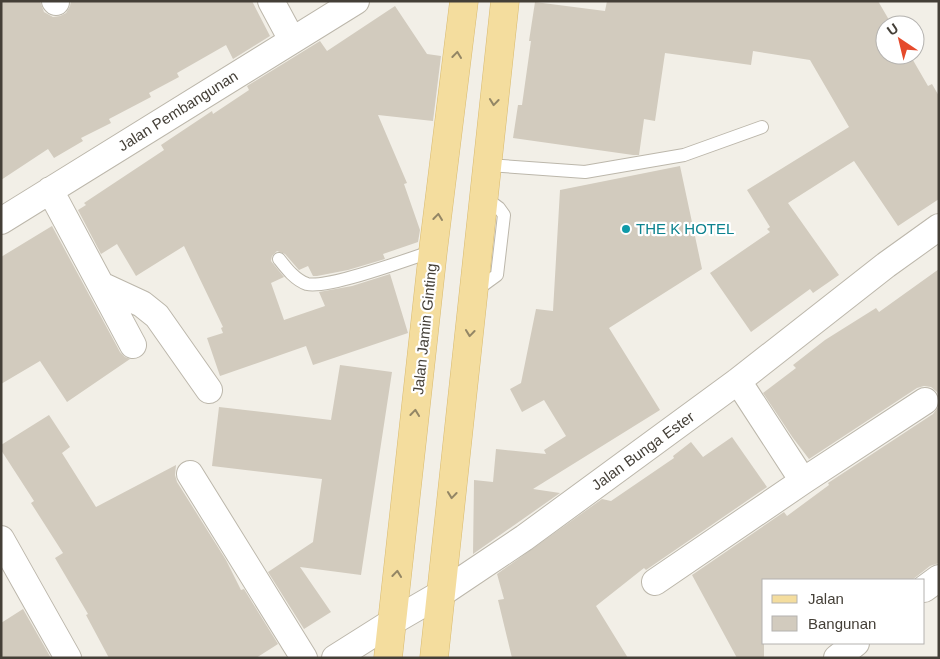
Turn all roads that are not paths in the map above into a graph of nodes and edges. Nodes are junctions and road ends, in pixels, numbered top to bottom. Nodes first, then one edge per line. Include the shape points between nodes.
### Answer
1 (271, 1) edge
2 (356, 1) edge
3 (464, 1) edge
4 (504, 1) edge
5 (292, 40) junction
6 (762, 127) dead end
7 (488, 165) junction
8 (50, 190) junction
9 (1, 221) edge
10 (939, 227) edge
11 (434, 251) junction
12 (279, 259) dead end
13 (101, 285) junction
14 (134, 345) dead end
15 (738, 381) junction
16 (210, 390) dead end
17 (926, 402) dead end
18 (190, 474) dead end
19 (803, 481) junction
20 (1, 539) edge
21 (939, 578) edge
22 (655, 582) dead end
23 (925, 589) edge
24 (442, 594) junction
25 (392, 622) junction
26 (855, 644) edge
27 (68, 658) edge
28 (304, 658) edge
29 (335, 658) edge
30 (388, 658) edge
31 (434, 658) edge
32 (837, 658) edge

1 - 5 street
2 - 5 street, Jalan Pembangunan
11 -> 3 main road, Jalan Jamin Ginting
4 -> 7 main road
5 - 8 street, Jalan Pembangunan
6 - 7 lane via 684,154 585,172
7 -> 24 main road
8 - 9 street, Jalan Pembangunan
8 - 13 street
10 - 15 street, Jalan Bunga Ester
11 - 12 lane via 331,283 313,284 297,279
25 -> 11 main road, Jalan Jamin Ginting
13 - 14 street
13 - 16 street via 142,304 157,316
15 - 19 street
15 - 24 street, Jalan Bunga Ester
17 - 19 street
18 - 28 street
19 - 22 street
20 - 27 street
21 - 23 street
24 - 25 street, Jalan Bunga Ester
24 - 31 main road
25 - 29 street, Jalan Bunga Ester
25 - 30 main road, Jalan Jamin Ginting
26 - 32 street

